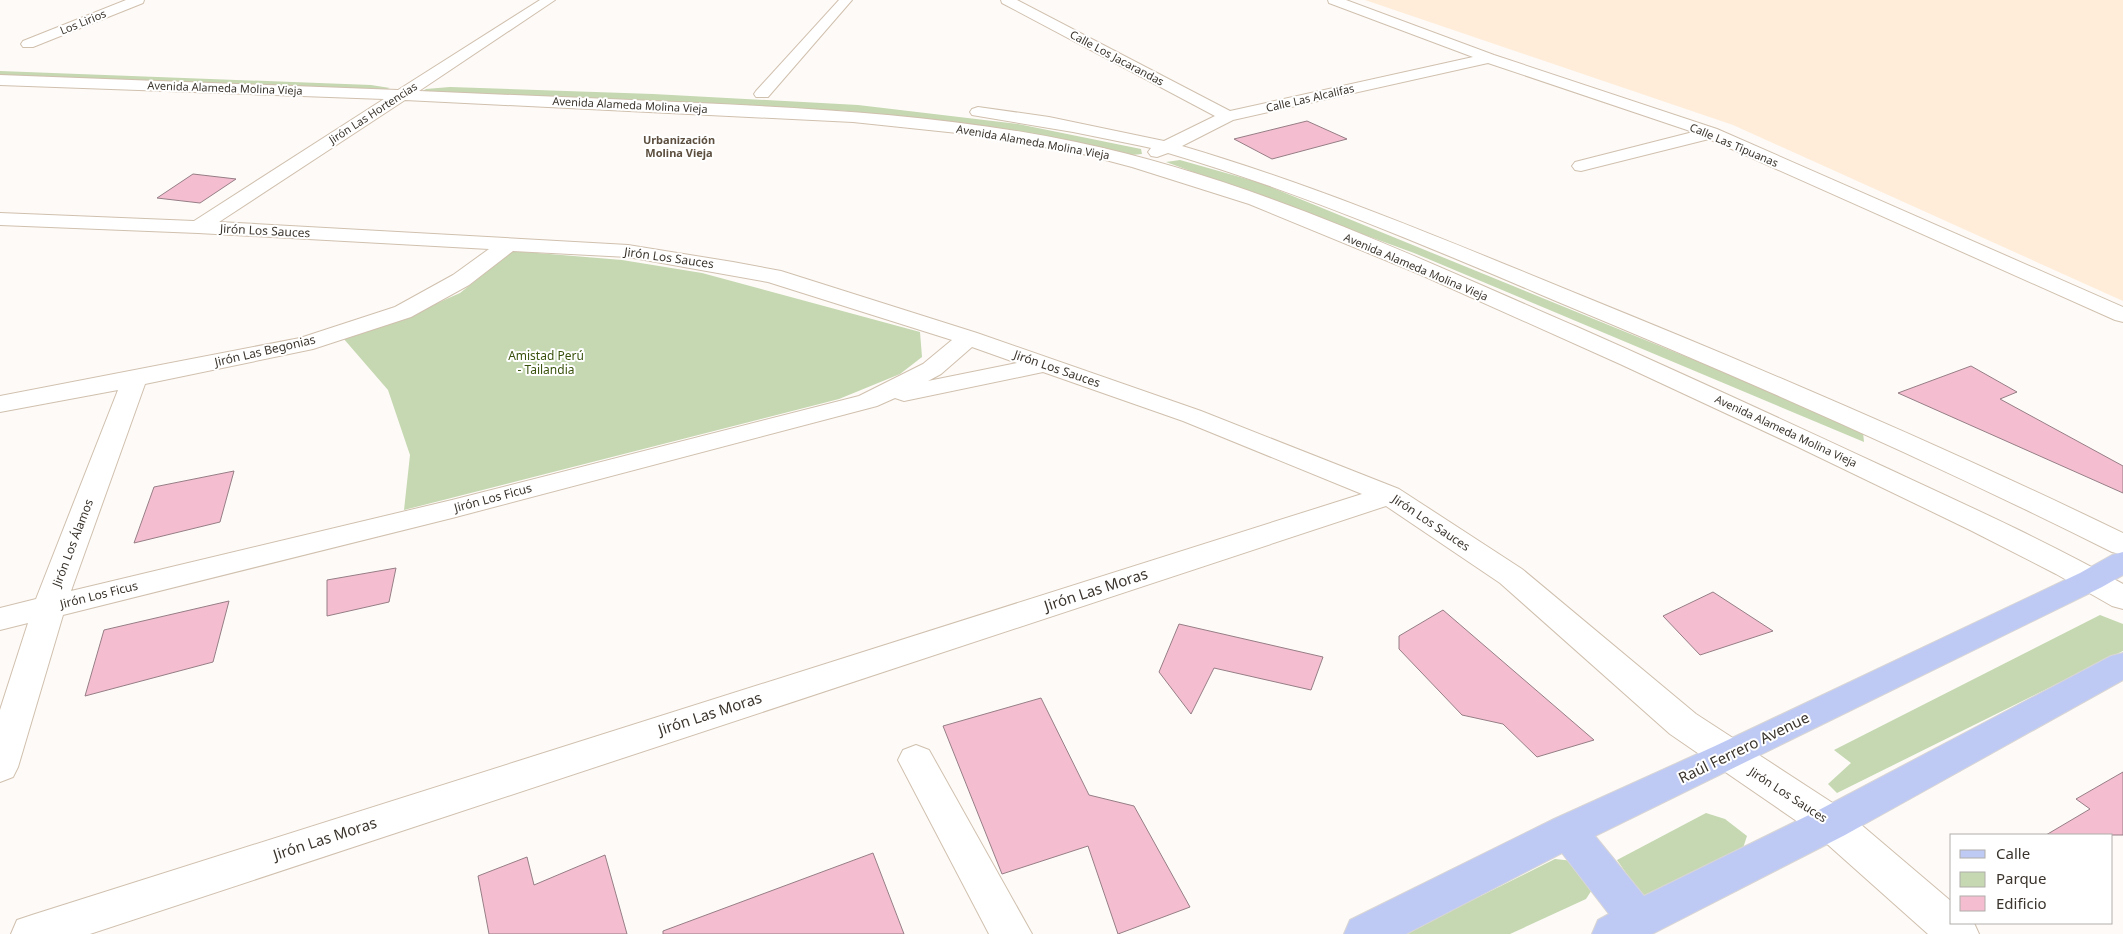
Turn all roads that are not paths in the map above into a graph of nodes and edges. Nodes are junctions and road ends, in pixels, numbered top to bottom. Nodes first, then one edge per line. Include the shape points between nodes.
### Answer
1 (138, 0) edge
2 (549, 0) edge
3 (846, 0) edge
4 (1007, 0) edge
5 (1334, 0) edge
6 (28, 44) dead end
7 (1489, 58) junction
8 (0, 66) edge
9 (0, 80) edge
10 (423, 82) junction
11 (402, 94) junction
12 (762, 94) junction
13 (929, 106) dead end
14 (958, 109) dead end
15 (1228, 116) junction
16 (1711, 133) junction
17 (1165, 147) junction
18 (1141, 162) junction
19 (1581, 166) dead end
20 (0, 219) edge
21 (198, 227) junction
22 (509, 244) junction
23 (2123, 315) edge
24 (969, 338) junction
25 (1045, 365) junction
26 (135, 379) junction
27 (868, 401) junction
28 (0, 404) edge
29 (1906, 444) junction
30 (1863, 468) junction
31 (1389, 495) junction
32 (2123, 545) edge
33 (2123, 562) edge
34 (2091, 580) junction
35 (2123, 598) edge
36 (49, 607) junction
37 (0, 619) edge
38 (2123, 664) edge
39 (1728, 756) junction
40 (916, 760) dead end
41 (0, 767) edge
42 (1832, 823) junction
43 (1568, 831) junction
44 (1626, 927) edge
45 (32, 934) edge
46 (1011, 934) edge
47 (1365, 934) edge
48 (1958, 934) edge

1 - 6 street, Los Lirios
2 - 10 street, Jirón Las Hortencias
3 - 12 street
4 - 15 street, Calle Los Jacarandas
5 - 7 street, Calle Las Tipuanas
7 - 15 street, Calle Las Alcalifas
7 - 16 street, Calle Las Tipuanas
8 - 10 street, Avenida Alameda Molina Vieja
9 - 11 street, Avenida Alameda Molina Vieja
10 - 11 street, Jirón Las Hortencias
10 - 12 street, Avenida Alameda Molina Vieja
11 - 18 street, Avenida Alameda Molina Vieja via 855,116 1004,135
11 - 21 street, Jirón Las Hortencias
12 - 13 street, Avenida Alameda Molina Vieja
14 - 17 street, Avenida Alameda Molina Vieja
15 - 17 street, Calle Las Alcalifas
16 - 19 street
16 - 23 street, Calle Las Tipuanas
17 - 18 street, Calle Las Alcalifas
17 - 29 street, Avenida Alameda Molina Vieja via 1276,182 1386,223 1698,351
18 - 30 street, Avenida Alameda Molina Vieja via 1246,196 1352,238 1658,371
20 - 21 street, Jirón Los Sauces
21 - 22 street, Jirón Los Sauces
22 - 24 street, Jirón Los Sauces via 628,252 773,276
22 - 26 street, Jirón Las Begonias via 462,280 403,312 304,344
24 - 25 street, Jirón Los Sauces
24 - 27 street, Jirón Los Ficus via 932,369
25 - 27 street
25 - 31 street, Jirón Los Sauces via 1192,416
26 - 28 street, Jirón Las Begonias
26 - 36 street, Jirón Los Álamos
27 - 36 street, Jirón Los Ficus via 452,509
29 - 30 street
29 - 32 street, Avenida Alameda Molina Vieja
30 - 34 street, Avenida Alameda Molina Vieja
31 - 39 street, Jirón Los Sauces via 1511,576 1650,698
31 - 45 street, Jirón Las Moras
33 - 34 main road, Raúl Ferrero Avenue
34 - 35 street, Avenida Alameda Molina Vieja
34 - 39 main road, Raúl Ferrero Avenue
36 - 37 street, Jirón Los Ficus
36 - 41 street, Jirón Los Álamos
38 - 42 main road
39 - 42 street, Jirón Los Sauces
39 - 43 main road, Raúl Ferrero Avenue
40 - 46 street
42 - 44 main road
42 - 48 street, Jirón Los Sauces
43 - 44 main road
43 - 47 main road, Raúl Ferrero Avenue

